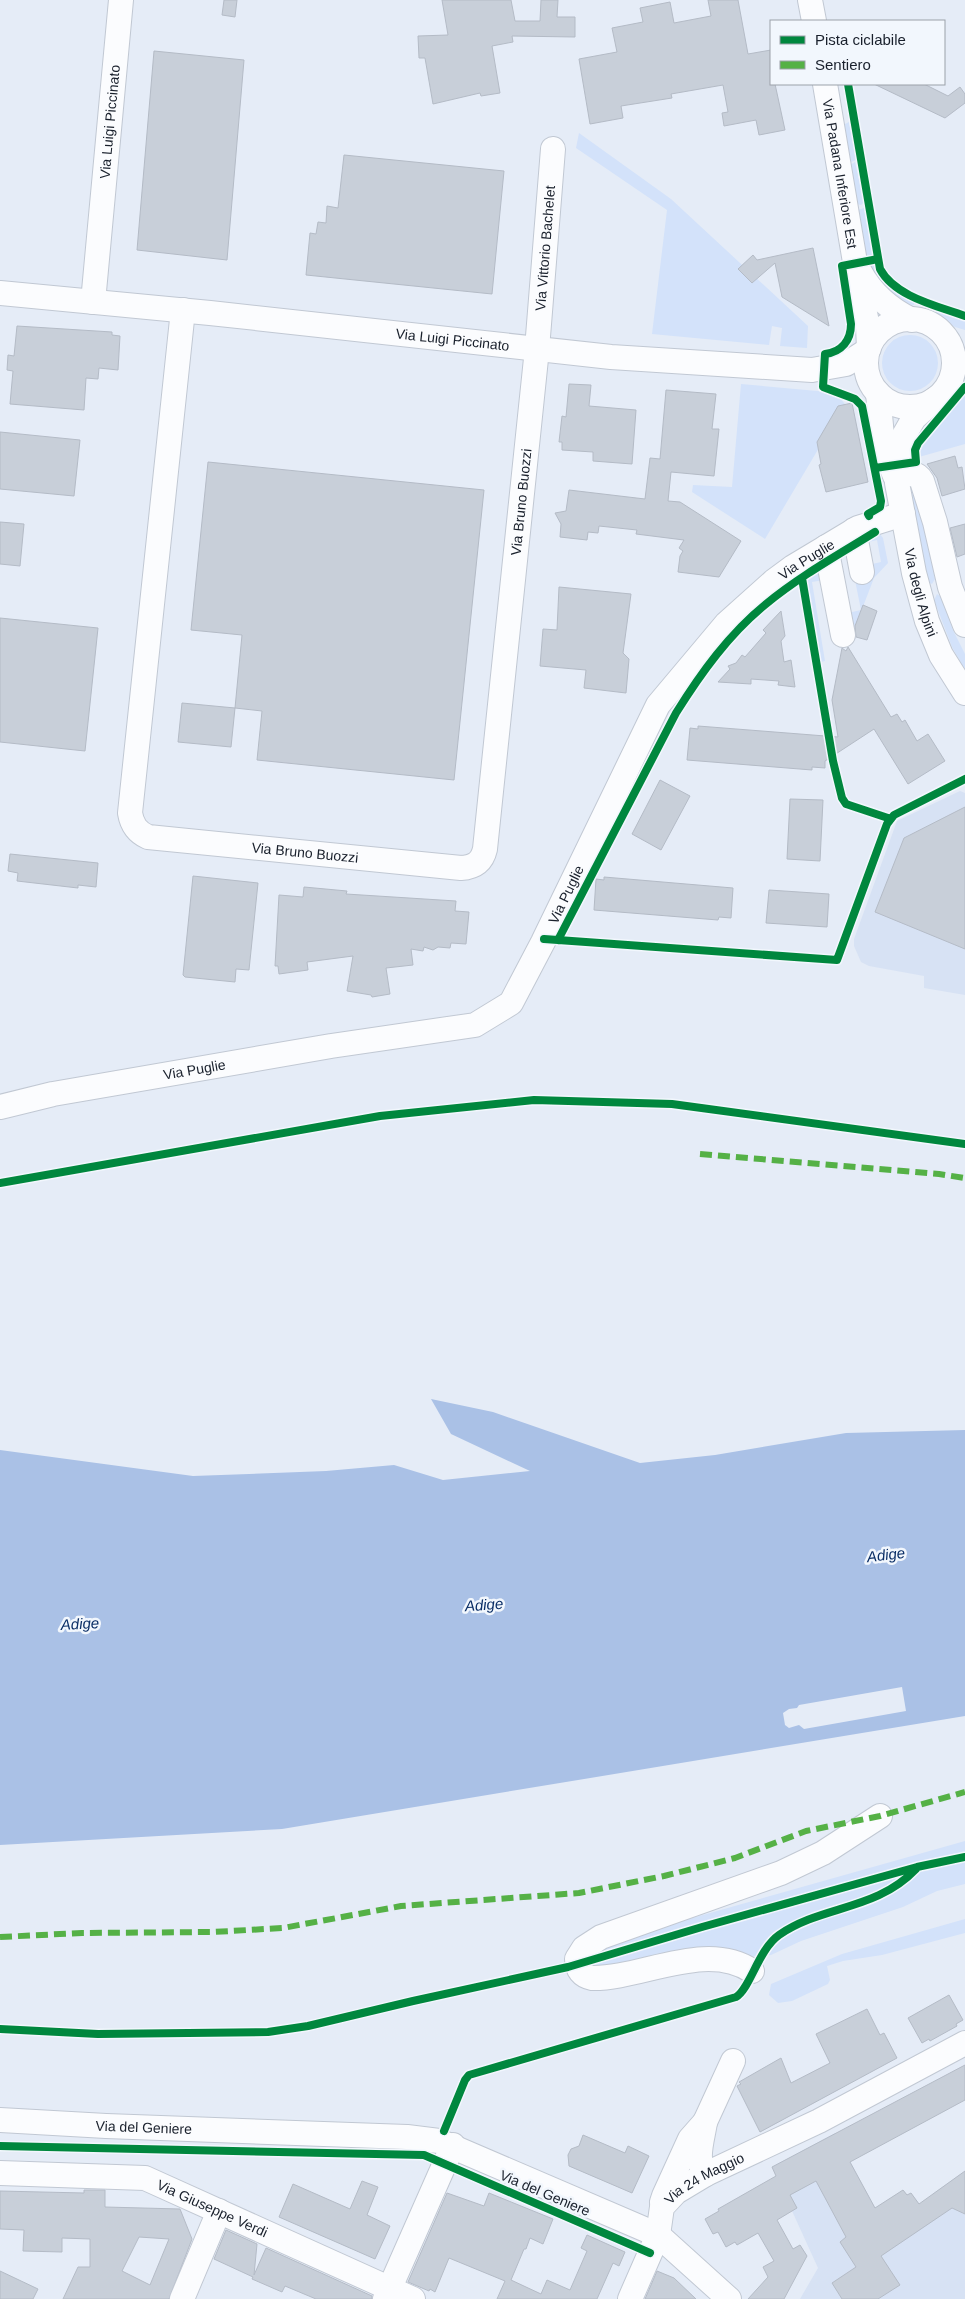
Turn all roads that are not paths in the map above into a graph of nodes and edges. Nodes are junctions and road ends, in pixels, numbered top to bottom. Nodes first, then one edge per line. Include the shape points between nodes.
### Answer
1 (121, 0) edge
2 (810, 0) edge
3 (814, 20) edge
4 (825, 85) edge
5 (553, 149) dead end
6 (856, 263) junction
7 (0, 293) edge
8 (93, 302) junction
9 (183, 310) junction
10 (921, 322) junction
11 (965, 337) edge
12 (537, 349) junction
13 (869, 349) junction
14 (812, 370) junction
15 (958, 373) edge
16 (878, 393) junction
17 (935, 399) junction
18 (897, 480) junction
19 (903, 514) junction
20 (854, 530) junction
21 (826, 547) junction
22 (862, 572) dead end
23 (965, 625) edge
24 (843, 635) dead end
25 (965, 693) edge
26 (0, 1106) edge
27 (880, 1816) dead end
28 (752, 1971) dead end
29 (965, 2042) edge
30 (733, 2061) dead end
31 (0, 2120) edge
32 (819, 2121) junction
33 (705, 2122) junction
34 (453, 2145) junction
35 (0, 2172) edge
36 (706, 2174) junction
37 (662, 2206) junction
38 (219, 2211) junction
39 (658, 2234) junction
40 (388, 2294) edge
41 (182, 2299) edge
42 (413, 2299) edge
43 (630, 2299) edge
44 (729, 2299) edge

1 - 8 street, Via Luigi Piccinato
2 - 3 street
4 - 6 street, Via Padana Inferiore Est
5 - 12 street, Via Vittorio Bachelet
6 - 10 street, Via Padana Inferiore Est via 876,295 890,307
6 - 13 street, Via Padana Inferiore Est
7 - 8 street, Via Luigi Piccinato
8 - 9 street, Via Luigi Piccinato
9 - 12 street, Via Luigi Piccinato
9 - 12 street, Via Bruno Buozzi via 130,813 137,831 148,837 461,868 481,861 486,849
10 - 11 street
10 - 13 street via 894,323 886,327
10 - 15 street via 946,339
12 - 14 street, Via Luigi Piccinato
13 - 14 street, Via Luigi Piccinato via 846,364
13 - 16 street via 867,372
14 - 16 street, Via Luigi Piccinato
15 - 17 street
16 - 17 street via 893,404 910,407
16 - 18 street, Via degli Alpini via 883,447
17 - 18 street, Via degli Alpini via 914,418 903,436
18 - 19 street, Via degli Alpini
18 - 23 street via 914,474 922,481 950,587
19 - 20 street, Via Puglie
19 - 25 street, Via degli Alpini via 927,621 941,655
20 - 21 street, Via Puglie
20 - 22 street
21 - 24 street
21 - 26 street, Via Puglie via 774,581 726,624 658,704 511,1003 475,1025 312,1049
27 - 28 street via 823,1853 781,1873 602,1937 584,1948 577,1959 582,1974 592,1978 701,1960 732,1963
29 - 32 street, Via 24 Maggio
30 - 33 street
31 - 34 street, Via del Geniere via 414,2138
32 - 36 street, Via 24 Maggio
32 - 39 street, Via 24 Maggio via 689,2201
33 - 36 street via 700,2158
33 - 37 street via 690,2139
34 - 39 street, Via del Geniere
34 - 40 street
35 - 38 street, Via Giuseppe Verdi via 145,2178
36 - 37 street, Via 24 Maggio via 676,2192
37 - 39 street, Via 24 Maggio
38 - 40 street, Via Giuseppe Verdi
38 - 41 street
39 - 43 street
39 - 44 street, Via del Geniere
40 - 42 street, Via Giuseppe Verdi

